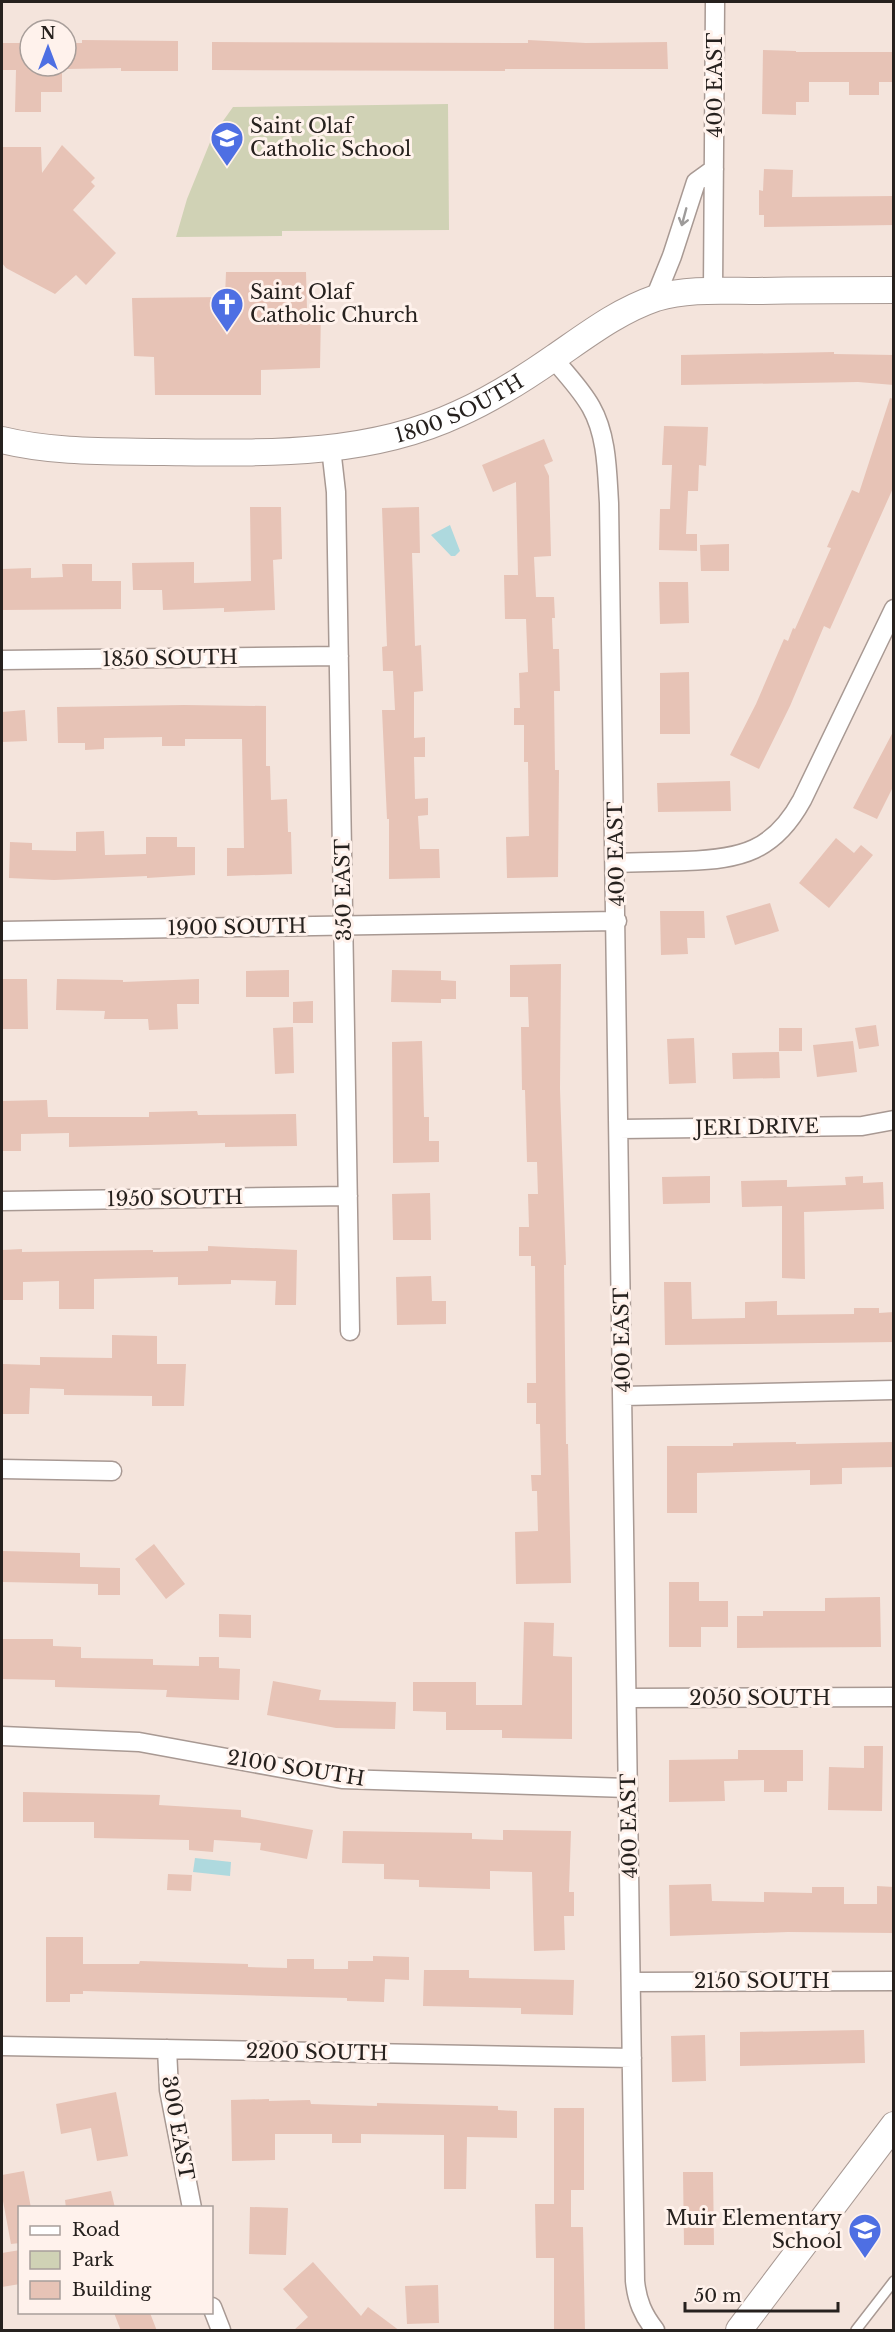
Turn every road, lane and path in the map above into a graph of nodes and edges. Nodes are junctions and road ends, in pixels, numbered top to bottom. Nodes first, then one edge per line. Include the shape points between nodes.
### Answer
1 (715, 2) edge
2 (714, 170) junction
3 (894, 290) edge
4 (713, 291) junction
5 (656, 298) junction
6 (554, 358) junction
7 (2, 440) edge
8 (331, 448) junction
9 (894, 609) edge
10 (339, 656) junction
11 (2, 660) edge
12 (616, 863) junction
13 (617, 921) junction
14 (343, 925) junction
15 (2, 931) edge
16 (894, 1120) edge
17 (619, 1129) junction
18 (348, 1196) junction
19 (2, 1201) edge
20 (350, 1331) dead end
21 (894, 1390) edge
22 (623, 1396) junction
23 (2, 1469) edge
24 (112, 1471) dead end
25 (894, 1697) edge
26 (627, 1698) junction
27 (2, 1736) edge
28 (628, 1788) junction
29 (894, 1981) edge
30 (631, 1982) junction
31 (2, 2046) edge
32 (167, 2049) junction
33 (632, 2058) junction
34 (892, 2131) edge
35 (192, 2206) edge
36 (894, 2281) edge
37 (213, 2310) edge
38 (221, 2331) edge
39 (655, 2331) edge
40 (739, 2331) edge
41 (856, 2331) edge

1 - 2 street, 400 EAST
2 - 4 street, 400 EAST
2 -> 5 street via 696,182
3 - 4 main road, 1800 SOUTH
4 - 5 main road, 1800 SOUTH
5 - 6 main road, 1800 SOUTH via 611,319
6 - 8 main road, 1800 SOUTH via 459,414 394,436
6 - 12 street, 400 EAST via 591,408 605,454
7 - 8 main road, 1800 SOUTH via 94,451 240,453
8 - 10 street, 350 EAST via 336,492
9 - 12 street via 802,800 774,837 761,847 732,858
10 - 11 street, 1850 SOUTH
10 - 14 street, 350 EAST
12 - 13 street, 400 EAST
13 - 14 street, 1900 SOUTH
13 - 17 street, 400 EAST
14 - 15 street, 1900 SOUTH
14 - 18 street, 350 EAST
16 - 17 street, JERI DRIVE via 862,1126
17 - 22 street, 400 EAST
18 - 19 street, 1950 SOUTH
18 - 20 street, 350 EAST
21 - 22 street
22 - 26 street, 400 EAST
23 - 24 street
25 - 26 street, 2050 SOUTH
26 - 28 street, 400 EAST
27 - 28 street, 2100 SOUTH via 139,1742 342,1779
28 - 30 street, 400 EAST
29 - 30 street, 2150 SOUTH
30 - 33 street, 400 EAST
31 - 32 street, 2200 SOUTH
32 - 33 street, 2200 SOUTH
32 - 35 street, 300 EAST via 169,2090
33 - 39 street, 400 EAST via 635,2281 637,2300
34 - 40 main road
36 - 41 lane
37 - 38 street

